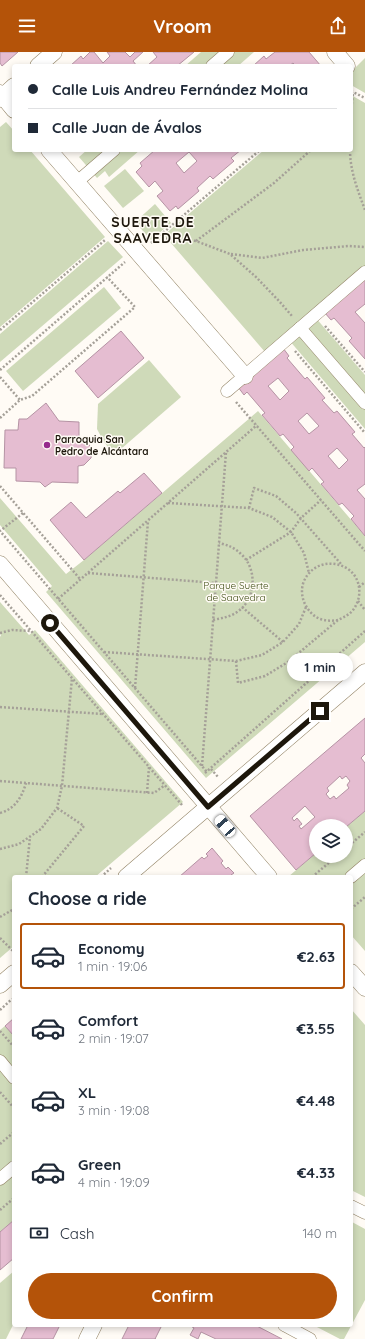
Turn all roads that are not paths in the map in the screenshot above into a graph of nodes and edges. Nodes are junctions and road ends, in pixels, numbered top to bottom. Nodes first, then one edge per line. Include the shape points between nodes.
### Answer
1 (54, 52) edge
2 (228, 52) edge
3 (335, 52) edge
4 (40, 64) edge
5 (214, 64) edge
6 (346, 64) edge
7 (4, 94) edge
8 (12, 107) edge
9 (51, 152) edge
10 (112, 152) edge
11 (77, 182) junction
12 (365, 272) edge
13 (300, 328) junction
14 (245, 376) junction
15 (227, 391) road end
16 (365, 402) edge
17 (0, 564) edge
18 (365, 672) edge
19 (208, 807) junction
20 (365, 865) edge
21 (128, 875) edge
22 (267, 875) edge
23 (353, 875) edge
24 (353, 974) edge
25 (12, 975) edge
26 (0, 985) edge
27 (365, 988) edge
28 (0, 1061) edge
29 (12, 1076) edge
30 (12, 1169) edge
31 (0, 1179) edge
32 (353, 1207) edge
33 (365, 1213) edge
34 (93, 1327) edge
35 (288, 1327) edge
36 (86, 1339) edge
37 (310, 1339) edge

1 - 4 street
2 - 5 street
3 - 6 street
7 - 8 street
9 - 11 street
10 - 11 street
11 - 14 street
12 - 13 street
13 - 14 street
13 - 16 street
14 - 15 street
17 - 19 street
18 - 19 street
19 - 21 street
19 - 22 street
20 - 23 street
24 - 27 street
25 - 26 street
28 - 29 street
30 - 31 street
32 - 33 street
34 - 36 street
35 - 37 street

